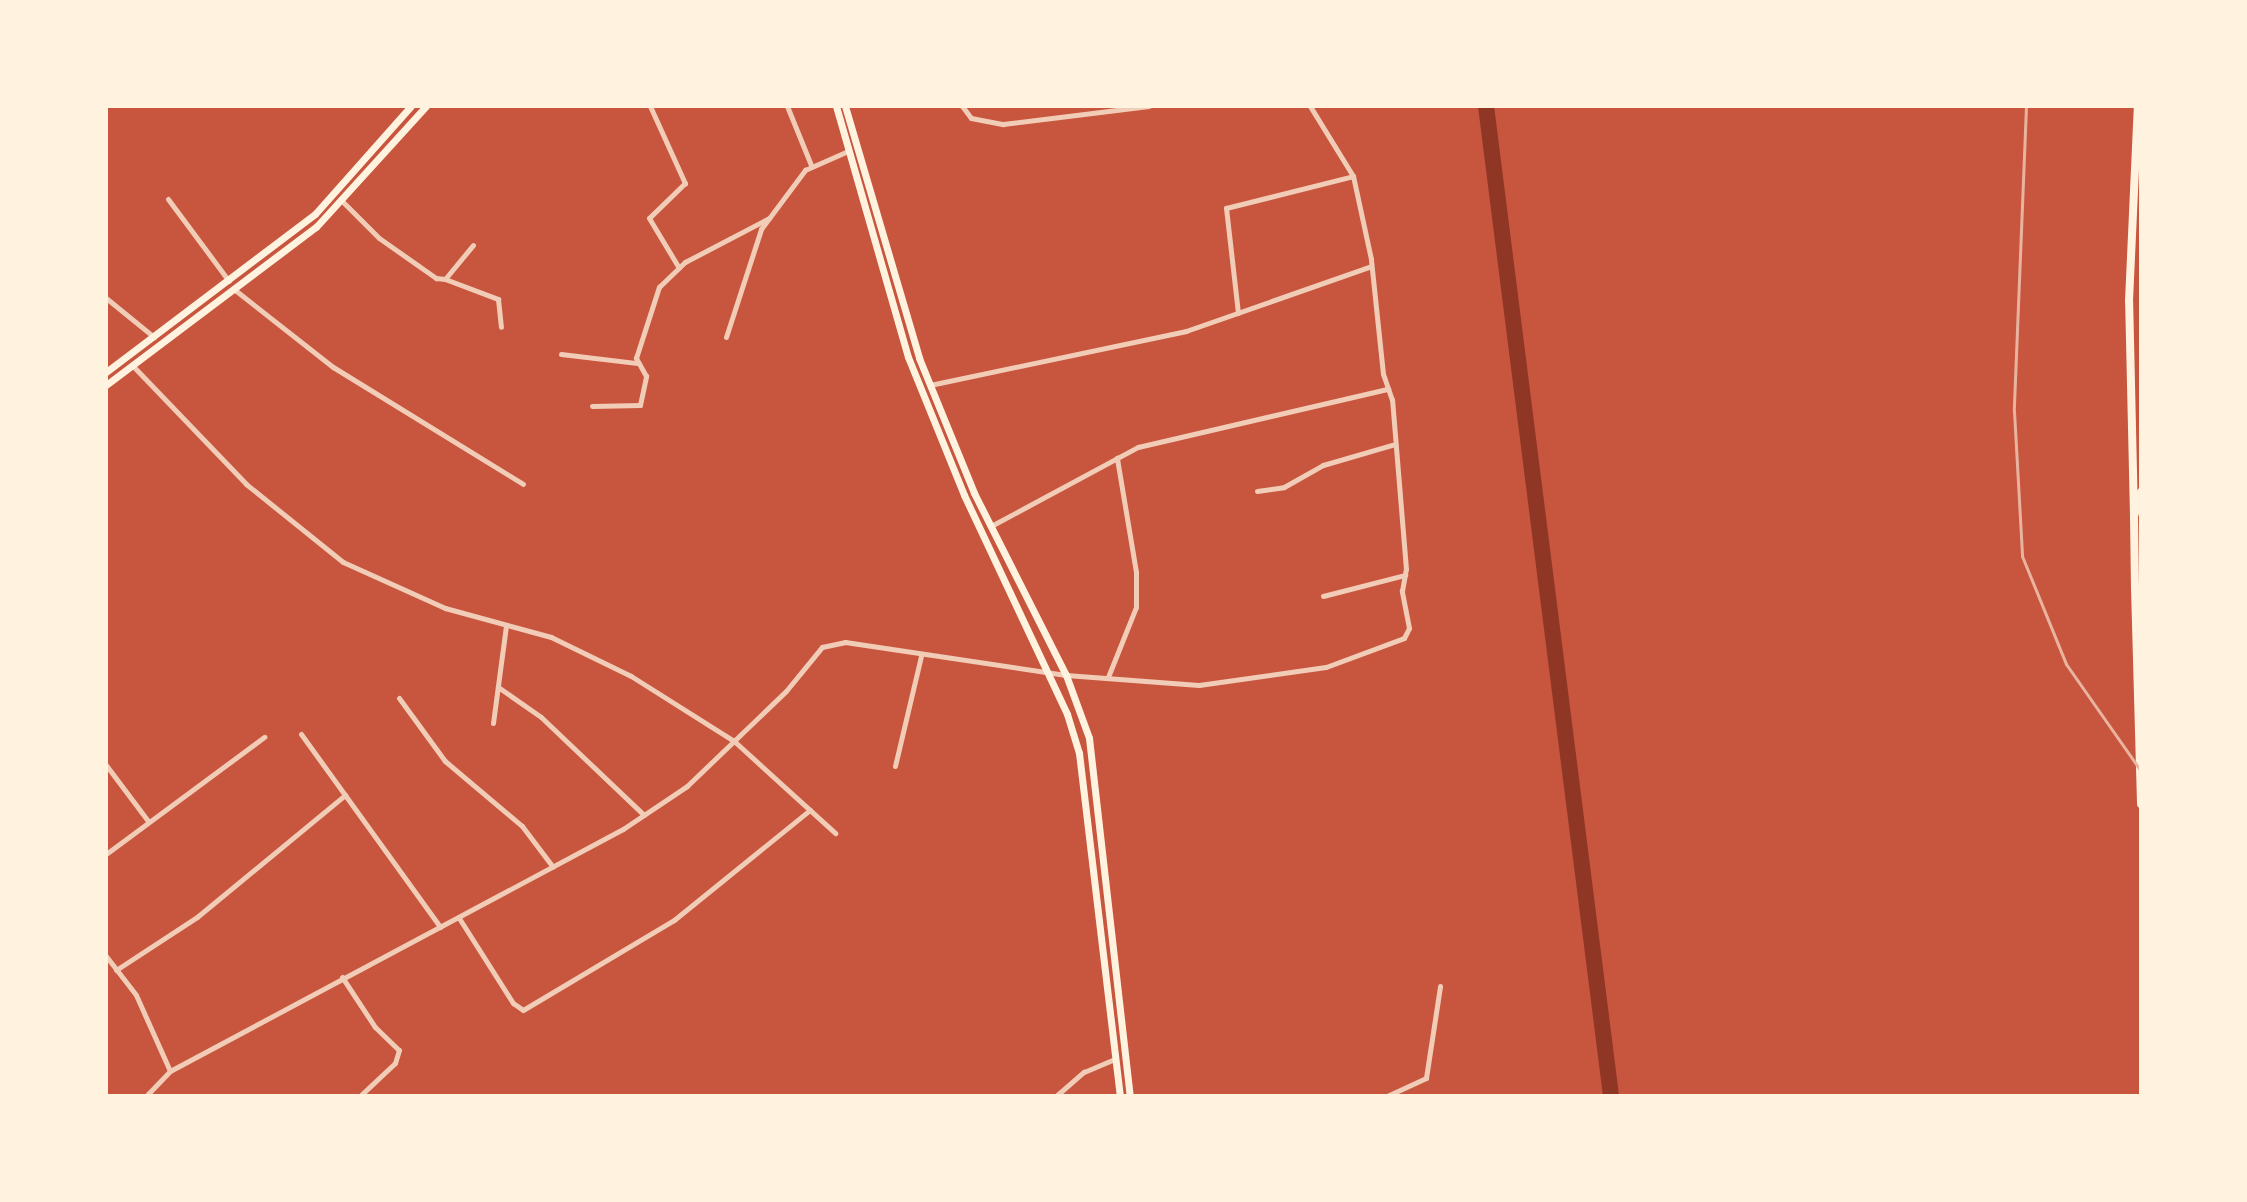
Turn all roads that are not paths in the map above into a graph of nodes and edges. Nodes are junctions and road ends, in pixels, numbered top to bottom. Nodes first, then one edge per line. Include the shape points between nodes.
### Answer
1 (411, 106) edge
2 (426, 106) edge
3 (650, 106) edge
4 (787, 106) edge
5 (836, 106) edge
6 (845, 106) edge
7 (962, 106) edge
8 (1149, 106) edge
9 (1310, 106) edge
10 (2138, 106) edge
11 (848, 151) junction
12 (811, 165) junction
13 (1353, 176) junction
14 (168, 199) dead end
15 (342, 201) junction
16 (769, 218) junction
17 (473, 245) dead end
18 (1369, 267) junction
19 (679, 268) junction
20 (445, 279) junction
21 (230, 282) junction
22 (235, 290) junction
23 (106, 298) edge
24 (1238, 313) junction
25 (501, 327) dead end
26 (154, 337) junction
27 (726, 337) dead end
28 (561, 354) dead end
29 (637, 363) junction
30 (132, 365) junction
31 (106, 372) edge
32 (106, 385) edge
33 (930, 385) junction
34 (1388, 389) junction
35 (592, 406) dead end
36 (1392, 445) junction
37 (1117, 458) junction
38 (523, 484) dead end
39 (1257, 491) dead end
40 (2141, 492) edge
41 (2134, 516) junction
42 (991, 526) junction
43 (1406, 575) junction
44 (2135, 588) junction
45 (1323, 596) dead end
46 (2141, 601) edge
47 (506, 626) junction
48 (921, 656) junction
49 (1047, 669) junction
50 (1066, 675) junction
51 (1107, 678) junction
52 (498, 687) junction
53 (399, 698) dead end
54 (493, 723) dead end
55 (301, 734) dead end
56 (264, 737) dead end
57 (734, 741) junction
58 (106, 765) edge
59 (895, 766) dead end
60 (345, 795) junction
61 (2141, 804) edge
62 (810, 810) junction
63 (644, 815) junction
64 (148, 821) junction
65 (835, 833) dead end
66 (106, 854) edge
67 (553, 867) junction
68 (459, 918) junction
69 (440, 927) junction
70 (106, 956) edge
71 (116, 970) junction
72 (342, 977) junction
73 (1440, 986) dead end
74 (1115, 1059) junction
75 (170, 1071) junction
76 (146, 1096) edge
77 (360, 1096) edge
78 (1056, 1096) edge
79 (1120, 1096) edge
80 (1130, 1096) edge
81 (1387, 1096) edge

1 - 21 main road via 315,214
2 - 15 main road
3 - 19 street via 685,183 649,218
4 - 12 street
5 - 11 main road
6 - 33 main road
7 - 8 street via 971,118 1003,124
9 - 13 street
10 - 41 highway via 2130,254
11 - 12 street
11 - 49 main road via 908,357 964,495
12 - 16 street
13 - 18 street
13 - 24 street via 1226,208
14 - 21 street
15 - 20 street via 397,254
15 - 22 main road
16 - 19 street
16 - 27 street via 755,240
17 - 20 street
18 - 24 street
18 - 34 street
19 - 29 street via 651,303
20 - 25 street via 498,299
21 - 26 main road
22 - 30 main road
22 - 38 street via 333,367
23 - 26 street
24 - 33 street via 1122,348
26 - 31 main road
28 - 29 street
29 - 35 street via 646,376 640,405
30 - 32 main road
30 - 47 street via 246,484 343,562 445,608
33 - 42 main road
34 - 36 street
34 - 37 street via 1150,443
36 - 39 street via 1323,465 1284,487
36 - 43 street
37 - 42 street
37 - 51 street via 1136,572 1136,607
40 - 41 highway
41 - 44 highway
42 - 50 main road
43 - 45 street
43 - 51 street via 1402,591 1409,628 1404,638 1386,647 1326,667 1233,683
44 - 46 highway
44 - 61 highway
47 - 52 street
47 - 57 street via 551,637 631,676
48 - 49 street
48 - 57 street via 845,642 822,647
48 - 59 street
49 - 50 street
49 - 74 main road via 1081,767
50 - 51 street
50 - 80 main road via 1089,738
52 - 54 street
52 - 63 street via 541,717
53 - 67 street via 445,761 522,826
55 - 60 street
56 - 64 street
57 - 62 street
57 - 63 street via 687,786
58 - 64 street
60 - 69 street
60 - 71 street via 197,917
62 - 65 street
62 - 68 street via 674,920 523,1010 513,1003
63 - 67 street
64 - 66 street
67 - 68 street
68 - 69 street
69 - 72 street
70 - 71 street
71 - 75 street via 136,995
72 - 75 street
72 - 77 street via 375,1027 399,1050 395,1063
73 - 81 street via 1426,1078
74 - 78 street via 1084,1072
74 - 79 main road
75 - 76 street

